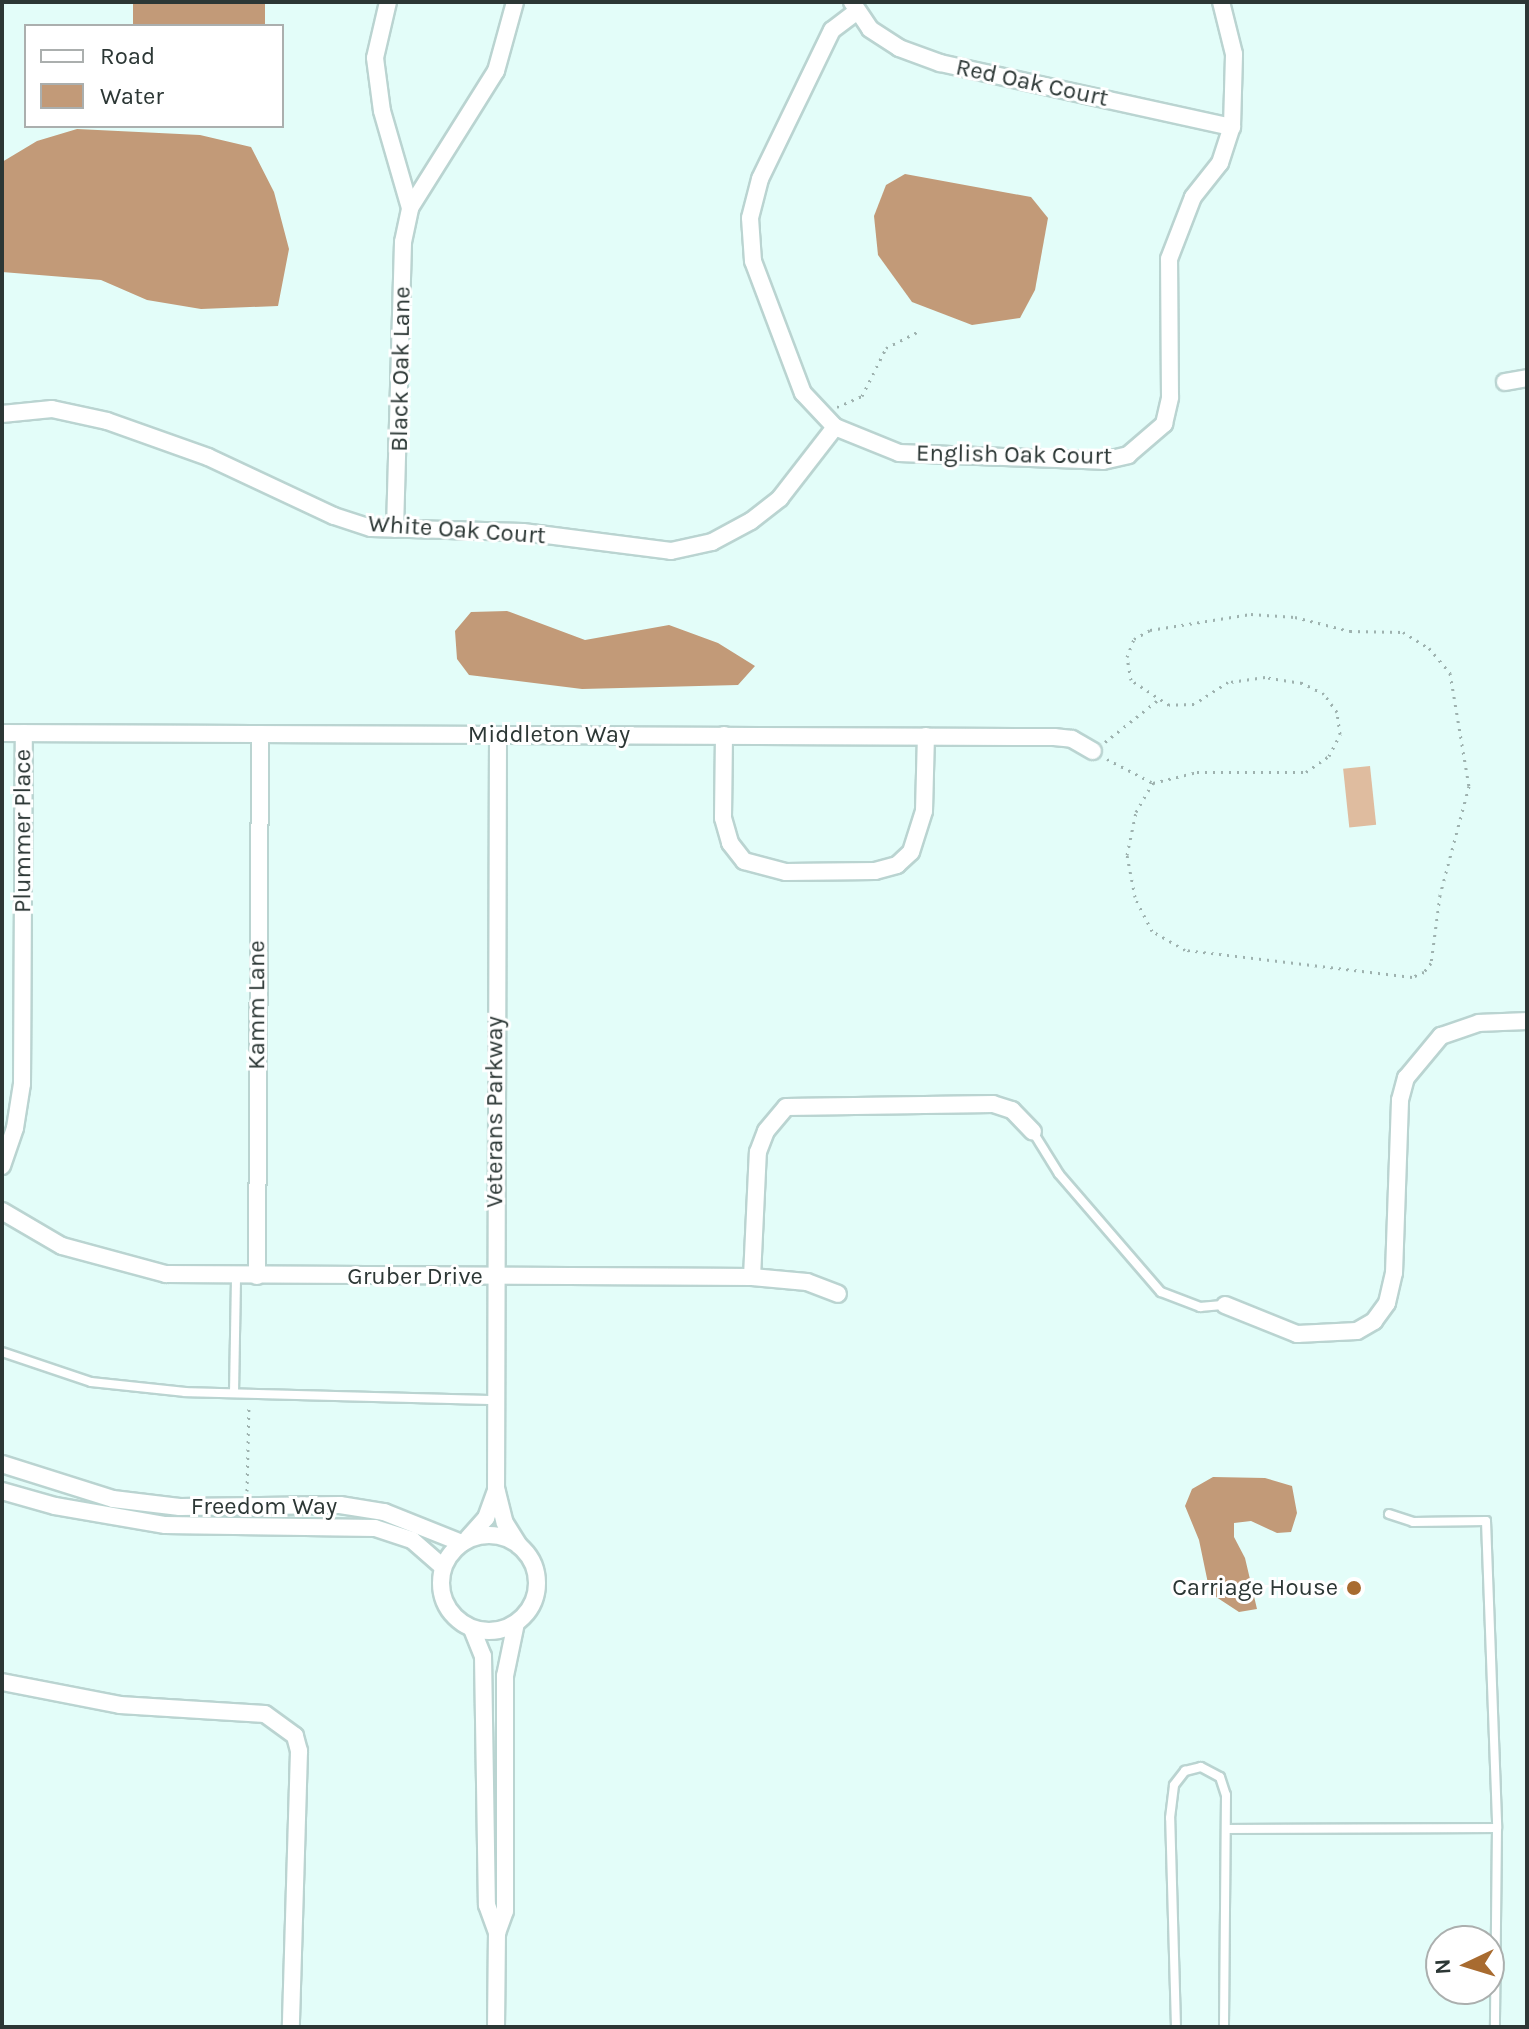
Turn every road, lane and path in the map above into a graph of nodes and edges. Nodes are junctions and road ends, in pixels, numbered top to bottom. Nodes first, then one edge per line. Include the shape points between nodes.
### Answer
1 (388, 2) edge
2 (515, 2) edge
3 (1221, 2) edge
4 (854, 7) edge
5 (1232, 127) junction
6 (410, 208) junction
7 (919, 331) dead end
8 (1527, 378) edge
9 (1505, 382) dead end
10 (2, 414) edge
11 (835, 427) junction
12 (395, 529) junction
13 (1158, 700) junction
14 (2, 733) edge
15 (24, 733) junction
16 (260, 734) junction
17 (498, 735) junction
18 (724, 735) junction
19 (926, 736) junction
20 (1093, 751) junction
21 (1153, 783) junction
22 (1527, 1021) edge
23 (1033, 1132) joint
24 (2, 1166) edge
25 (3, 1214) edge
26 (236, 1276) junction
27 (257, 1276) junction
28 (494, 1277) junction
29 (752, 1277) junction
30 (838, 1294) dead end
31 (1225, 1305) joint
32 (2, 1352) edge
33 (234, 1393) junction
34 (249, 1394) junction
35 (495, 1400) junction
36 (2, 1464) edge
37 (62, 1486) junction
38 (496, 1488) junction
39 (2, 1491) edge
40 (55, 1506) junction
41 (247, 1506) junction
42 (1389, 1514) dead end
43 (249, 1525) junction
44 (464, 1541) junction
45 (519, 1545) junction
46 (443, 1567) junction
47 (516, 1623) junction
48 (472, 1629) junction
49 (2, 1682) edge
50 (1497, 1828) junction
51 (1226, 1829) junction
52 (497, 1933) junction
53 (291, 2027) edge
54 (496, 2027) edge
55 (1176, 2027) edge
56 (1224, 2027) edge
57 (1495, 2027) edge

1 - 6 street, Black Oak Lane via 375,58 382,111
2 - 6 street, Black Oak Lane via 496,71
3 - 5 street, English Oak Court via 1234,54
4 - 5 street, Red Oak Court via 870,29 899,48 940,63
4 - 11 street, English Oak Court via 832,30 760,179 750,218 753,261 803,393
5 - 11 street, English Oak Court via 1220,163 1188,208 1169,259 1170,397 1164,424 1148,442 1128,455 1103,461 926,457 899,453
6 - 12 street, Black Oak Lane via 403,242
7 - 11 path via 886,348 862,396 834,407
8 - 9 street
10 - 12 street, White Oak Court via 52,409 107,421 208,457 334,516
11 - 12 street, White Oak Court via 780,498 712,542 671,551 523,532
13 - 20 path
13 - 21 path via 1194,704 1228,682 1265,677 1302,683 1324,694 1337,712 1340,734 1329,756 1306,772 1197,772
13 - 21 path via 1131,680 1127,657 1134,639 1150,630 1251,614 1295,617 1350,631 1403,632 1429,648 1450,673 1469,786 1440,895 1431,963 1412,977 1185,950 1152,931 1135,897 1127,855 1136,812
14 - 15 street, Middleton Way
15 - 16 street, Middleton Way
15 - 24 street, Plummer Place via 22,1084
16 - 17 street, Middleton Way
16 - 27 street, Kamm Lane
17 - 18 street, Middleton Way
17 - 28 street, Veterans Parkway
18 - 19 street, Middleton Way
18 - 19 street via 723,818 730,843 744,861 786,872 875,871 897,865 911,852 924,811
19 - 20 street, Middleton Way via 1054,737 1072,739
20 - 21 path
22 - 31 street via 1479,1023 1441,1036 1406,1078 1400,1100 1394,1273 1387,1303 1374,1321 1357,1331 1297,1334
23 - 29 street via 1012,1110 993,1104 786,1107 766,1131 758,1152
23 - 31 lane via 1059,1174 1161,1292 1200,1307
25 - 26 street, Gruber Drive via 62,1246 133,1268
26 - 27 street, Gruber Drive
26 - 33 lane
27 - 28 street, Gruber Drive
28 - 29 street, Gruber Drive
28 - 35 street, Veterans Parkway
29 - 30 street, Gruber Drive via 807,1282
32 - 33 lane via 91,1382
33 - 34 lane
34 - 35 lane
34 - 41 path
35 - 38 street, Veterans Parkway
36 - 37 street, Freedom Way
37 - 40 street
37 - 41 street, Freedom Way via 180,1507
38 - 44 street, Veterans Parkway via 486,1518
38 - 45 street, Veterans Parkway via 505,1523
39 - 40 street, Freedom Way
40 - 43 street, Freedom Way via 165,1525
41 - 43 lane
41 - 44 street, Freedom Way via 340,1505 384,1512
42 - 50 lane via 1413,1522 1486,1521
43 - 46 street, Freedom Way via 375,1528 412,1540
44 - 45 street via 493,1534
44 - 46 street
45 - 47 street via 529,1556 537,1585 527,1613
46 - 48 street via 442,1597 459,1621
47 - 48 street via 502,1630
47 - 52 street via 505,1676 505,1911
48 - 52 street via 483,1656 487,1905
49 - 53 street via 120,1705 265,1714 295,1736 299,1751
50 - 51 lane
50 - 57 lane
51 - 55 lane via 1220,1777 1201,1767 1185,1771 1174,1785 1170,1818
51 - 56 lane
52 - 54 street

